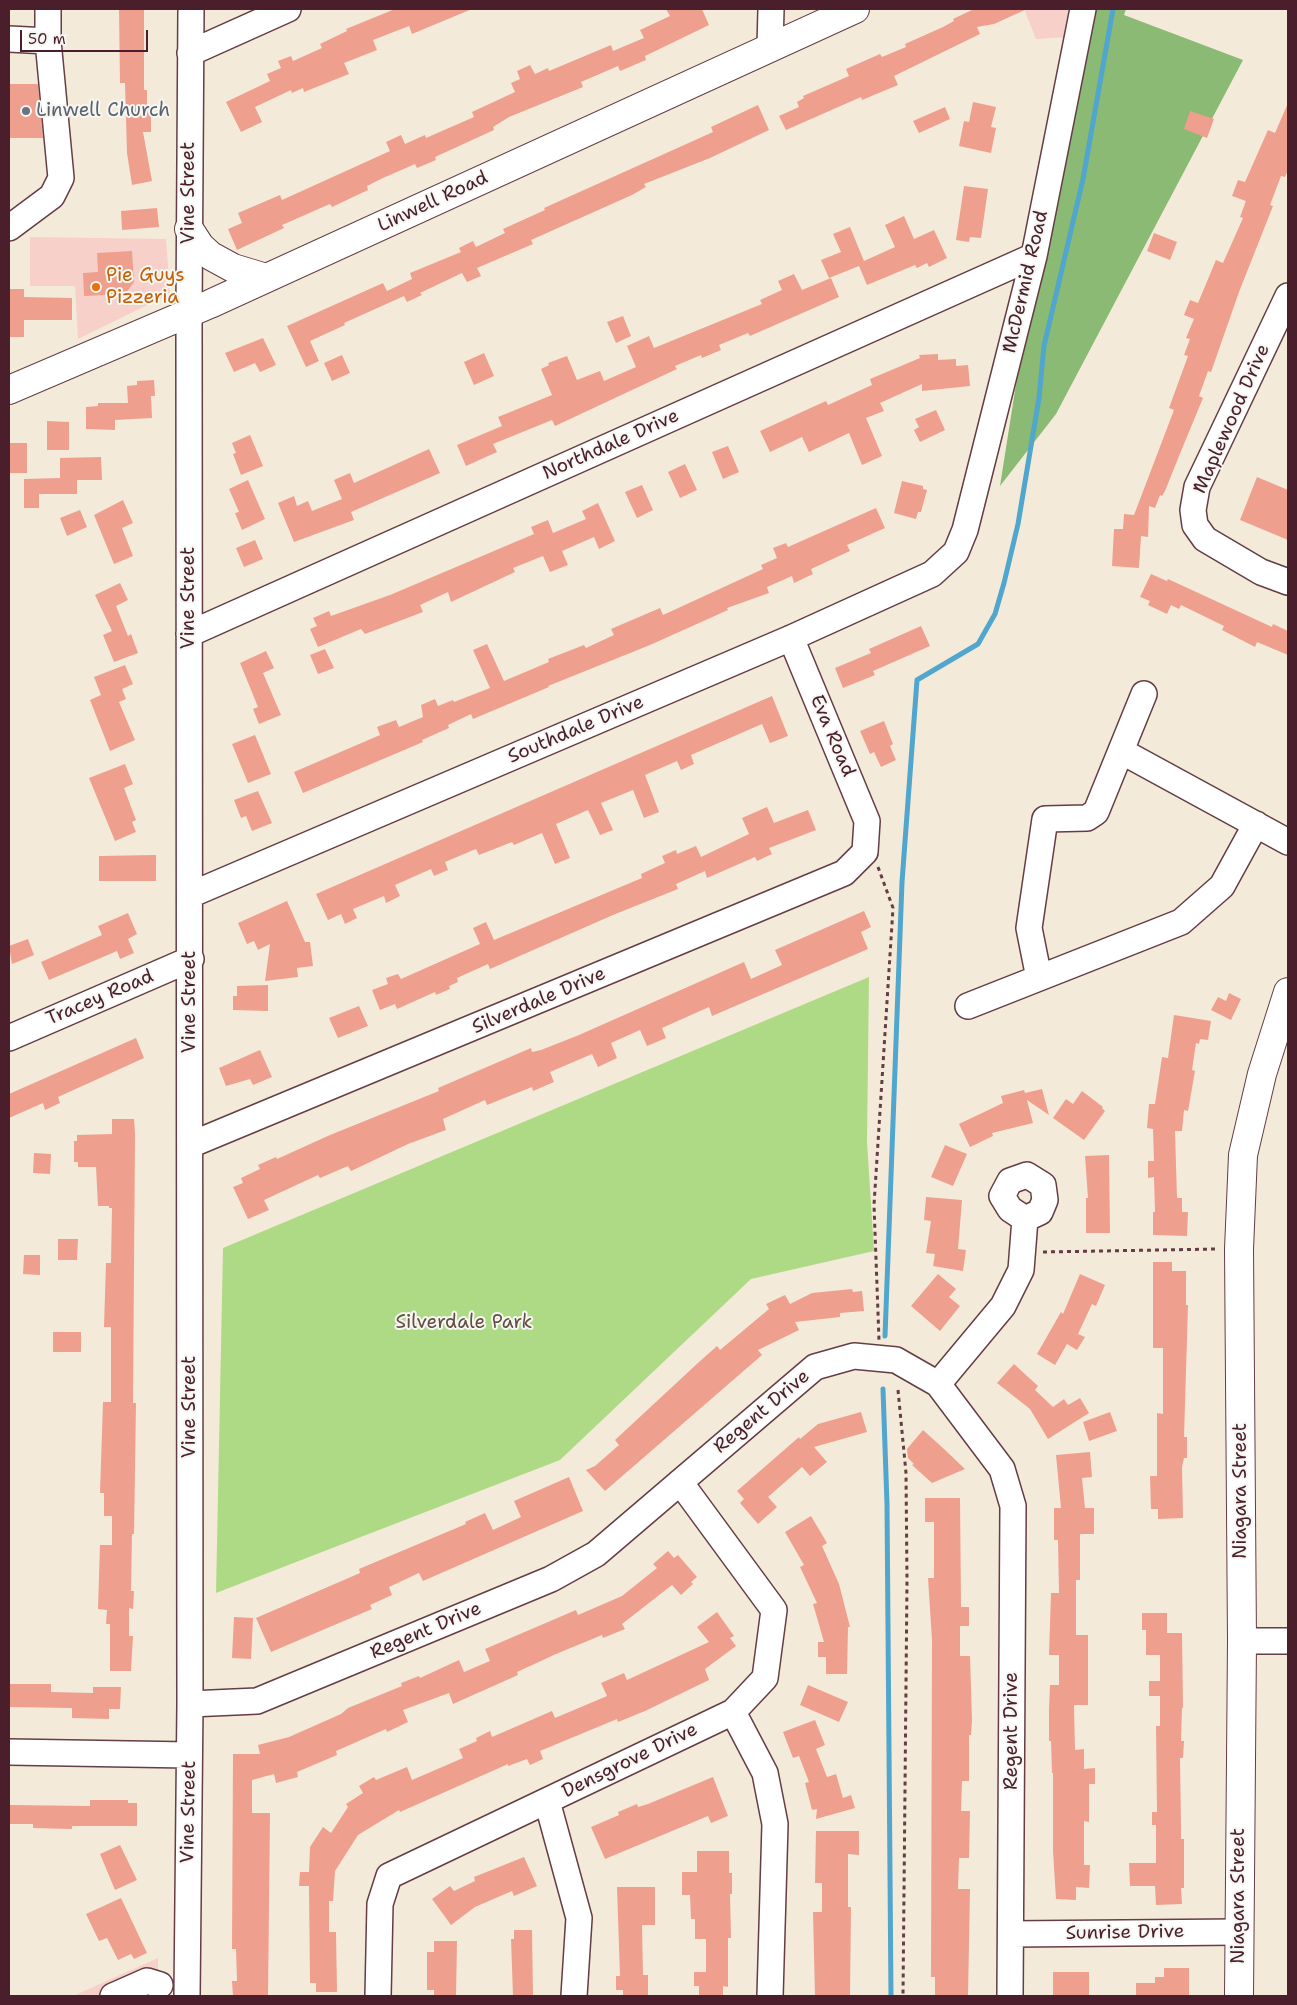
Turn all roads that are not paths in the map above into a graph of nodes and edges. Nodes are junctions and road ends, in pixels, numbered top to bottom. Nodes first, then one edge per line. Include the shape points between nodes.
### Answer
1 (48, 9) edge
2 (191, 9) edge
3 (288, 9) edge
4 (771, 9) edge
5 (855, 9) edge
6 (1083, 9) edge
7 (9, 39) edge
8 (48, 41) junction
9 (770, 47) junction
10 (190, 53) junction
11 (9, 228) edge
12 (189, 229) junction
13 (1034, 256) junction
14 (266, 278) junction
15 (1288, 296) edge
16 (189, 313) junction
17 (9, 390) edge
18 (956, 552) joint
19 (1288, 582) edge
20 (189, 634) junction
21 (791, 638) junction
22 (1144, 694) dead end
23 (1121, 751) junction
24 (1256, 824) junction
25 (866, 836) joint
26 (1288, 842) edge
27 (190, 895) junction
28 (191, 959) junction
29 (1039, 978) junction
30 (1288, 992) edge
31 (968, 1006) dead end
32 (9, 1038) edge
33 (190, 1146) junction
34 (1026, 1219) dead end
35 (938, 1384) junction
36 (680, 1482) junction
37 (1242, 1641) junction
38 (1288, 1641) edge
39 (190, 1704) junction
40 (733, 1712) junction
41 (9, 1752) edge
42 (190, 1755) junction
43 (547, 1801) junction
44 (1239, 1932) junction
45 (1012, 1934) junction
46 (154, 1991) edge
47 (187, 1991) edge
48 (113, 1996) edge
49 (378, 1996) edge
50 (574, 1996) edge
51 (770, 1996) edge
52 (1010, 1996) edge
53 (1239, 1996) edge

1 - 8 street
2 - 10 street, Vine Street
3 - 10 street
4 - 9 street
5 - 9 main road, Linwell Road
6 - 13 street, McDermid Road
7 - 8 street
8 - 11 street via 61,178 52,196
9 - 14 main road, Linwell Road
10 - 12 street, Vine Street
12 - 14 main road via 211,256 233,268
12 - 16 street, Vine Street
13 - 18 street, McDermid Road via 965,530
13 - 20 street, Northdale Drive
14 - 16 main road, Linwell Road
15 - 19 street, Maplewood Drive via 1197,487 1193,510 1195,525 1205,539 1261,572
16 - 17 main road, Linwell Road
16 - 20 street, Vine Street
18 - 21 street, Southdale Drive via 932,574
20 - 27 street, Vine Street
21 - 25 street, Eva Road via 867,821
21 - 27 street, Southdale Drive
22 - 23 street
23 - 24 street
23 - 29 street via 1096,812 1087,818 1045,819 1029,928
24 - 26 street
24 - 29 street via 1222,886 1181,922
25 - 33 street, Silverdale Drive via 866,852 844,874
27 - 28 street, Vine Street
28 - 32 street, Tracey Road
28 - 33 street, Vine Street
29 - 31 street
30 - 37 main road, Niagara Street via 1262,1074 1243,1155 1239,1249
33 - 39 street, Vine Street
34 - 35 street via 1021,1270 1003,1306
35 - 36 street, Regent Drive via 896,1360 854,1356 815,1367
35 - 45 street, Regent Drive via 1002,1469 1013,1506
36 - 39 street, Regent Drive via 596,1554 551,1579 257,1701
36 - 40 street, Densgrove Drive via 774,1610 765,1678
37 - 38 street
37 - 44 main road, Niagara Street
39 - 42 street, Vine Street
40 - 43 street, Densgrove Drive
40 - 51 street via 765,1772 775,1824
41 - 42 street
42 - 47 street, Vine Street
43 - 49 street, Densgrove Drive via 389,1876 380,1904
43 - 50 street via 578,1918
44 - 45 street, Sunrise Drive
44 - 53 main road, Niagara Street
45 - 52 street, Regent Drive
46 - 47 street
46 - 48 street via 146,1981

